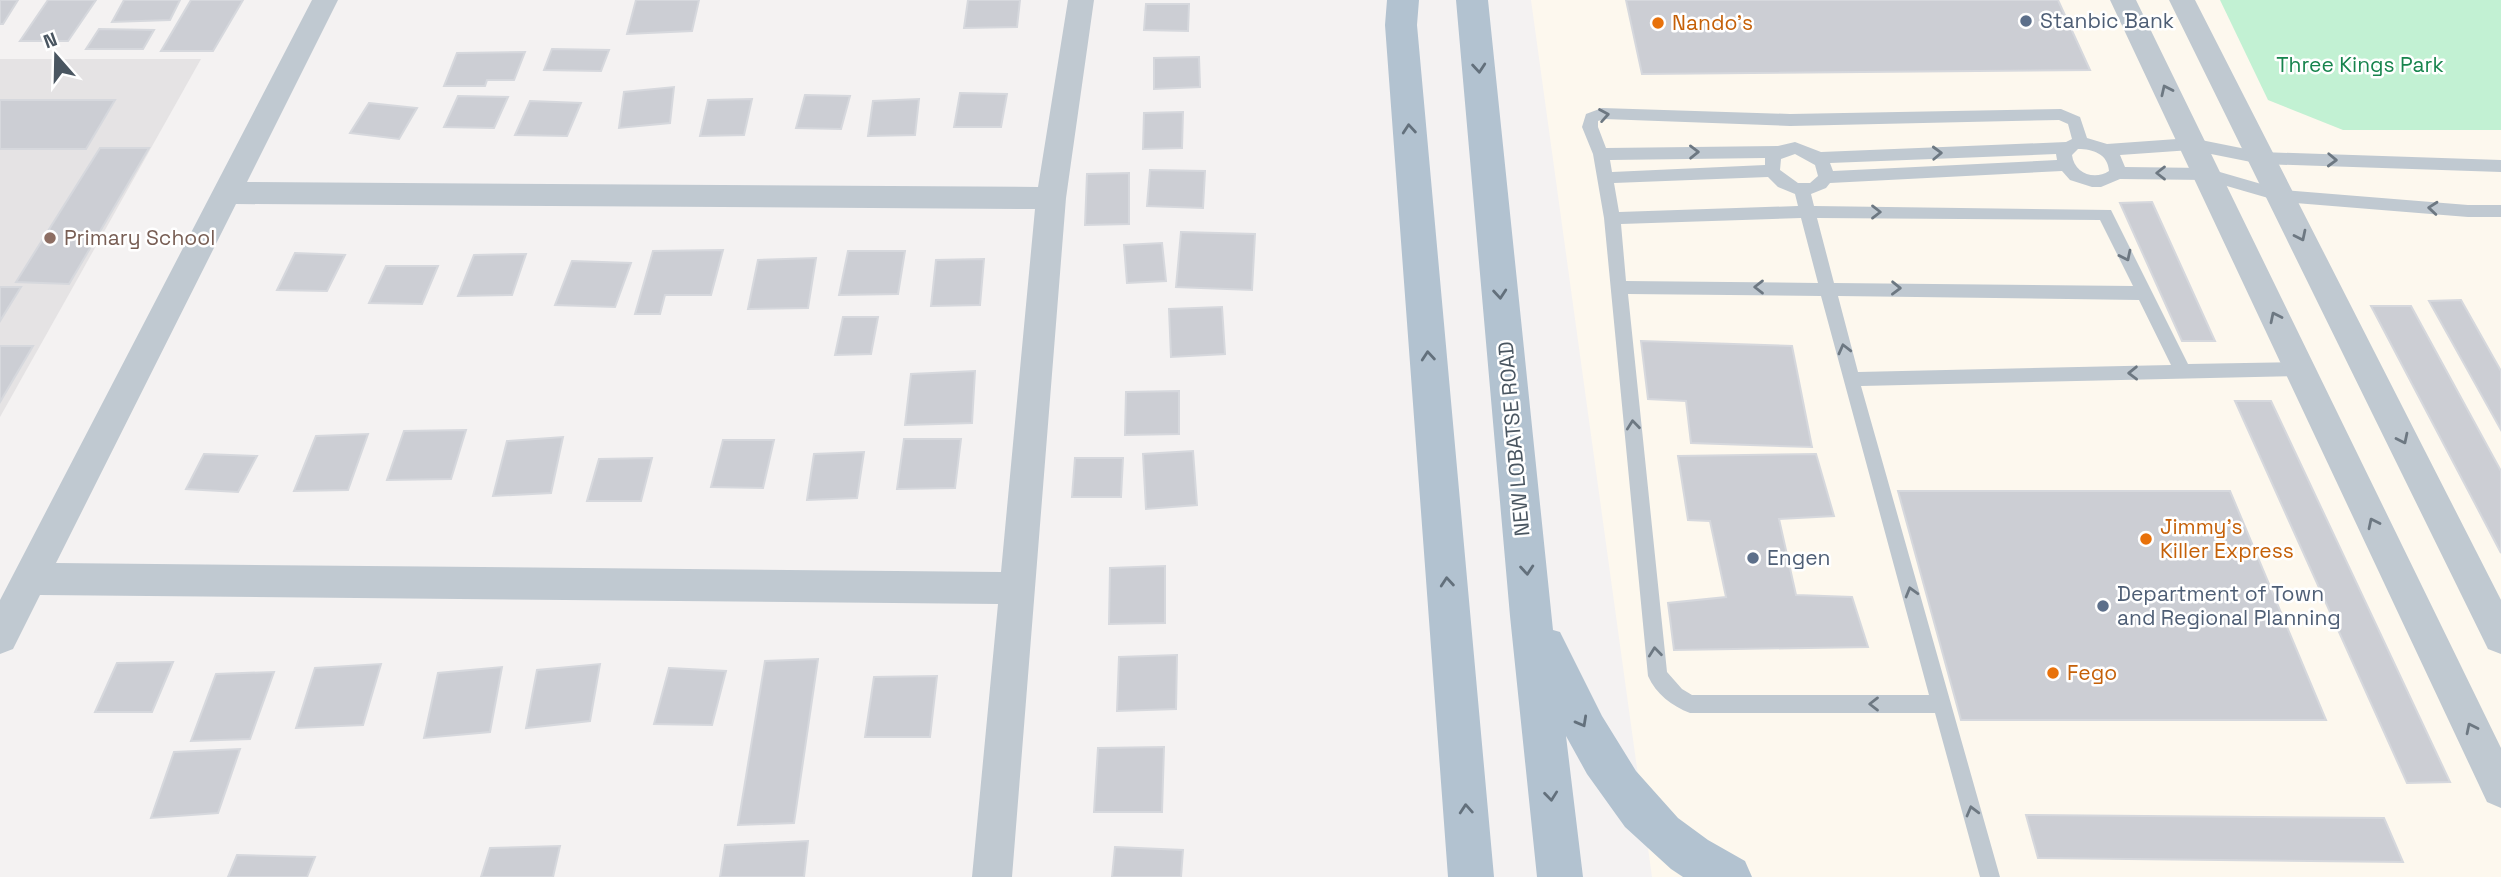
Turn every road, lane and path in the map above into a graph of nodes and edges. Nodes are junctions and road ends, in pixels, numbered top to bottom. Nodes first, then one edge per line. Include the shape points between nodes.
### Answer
1 (325, 0) edge
2 (1081, 0) edge
3 (1404, 0) edge
4 (1472, 0) edge
5 (2123, 0) edge
6 (2182, 0) edge
7 (1790, 120) junction
8 (2191, 144) junction
9 (2074, 145) junction
10 (1795, 148) junction
11 (2106, 150) junction
12 (1778, 152) junction
13 (1601, 154) junction
14 (1820, 158) junction
15 (2261, 158) junction
16 (2066, 165) junction
17 (2501, 166) edge
18 (1772, 171) junction
19 (2117, 173) junction
20 (2206, 174) junction
21 (1826, 177) junction
22 (1605, 178) junction
23 (2098, 182) junction
24 (1802, 190) junction
25 (225, 193) junction
26 (2282, 196) junction
27 (1051, 198) junction
28 (2501, 211) edge
29 (1807, 212) junction
30 (2105, 214) junction
31 (1612, 218) junction
32 (1619, 287) junction
33 (1828, 287) junction
34 (2144, 293) junction
35 (2300, 369) junction
36 (2183, 372) junction
37 (1851, 379) junction
38 (29, 579) junction
39 (1017, 588) junction
40 (1531, 616) junction
41 (0, 636) edge
42 (2501, 637) edge
43 (1942, 704) junction
44 (2501, 789) edge
45 (992, 877) edge
46 (1471, 877) edge
47 (1560, 877) edge
48 (1729, 877) edge
49 (1990, 877) edge

1 - 25 street
2 - 27 street
46 -> 3 main road via 1401,25
4 -> 40 main road, NEW LOBATSE ROAD
8 -> 5 street
6 - 15 street
7 - 9 lane via 2061,114 2075,121
7 - 10 lane
13 -> 7 lane via 1590,127 1591,118 1602,113
8 - 11 lane
8 - 15 lane
8 - 20 street
9 - 11 lane
14 -> 9 lane
9 - 16 lane via 2064,153
10 - 12 lane
10 - 14 lane
11 - 19 lane via 2116,162
13 -> 12 lane
12 - 18 lane via 1770,163
13 - 22 lane
14 - 21 lane
15 -> 17 lane
15 - 26 street
16 - 21 lane
16 - 23 lane via 2079,177
18 - 22 lane
18 - 24 lane via 1783,184
20 -> 19 lane
19 - 23 lane
20 - 26 lane
35 -> 20 street
21 - 24 lane via 1818,187
22 - 31 lane
23 - 30 lane
24 - 29 lane
25 - 27 street
25 - 38 street
28 -> 26 lane
26 -> 42 street
27 - 39 street
29 -> 30 lane
29 - 31 lane
29 - 33 lane
30 -> 34 lane
31 - 32 lane
33 -> 32 lane
43 -> 32 lane via 1690,704 1675,696 1658,677
33 -> 34 lane
37 -> 33 lane
34 - 36 lane
35 - 36 lane
44 -> 35 street
36 -> 37 lane
43 -> 37 lane
38 - 39 street
38 - 41 street
39 - 45 street
40 -> 47 main road, NEW LOBATSE ROAD
40 -> 48 main road via 1611,774 1686,853
49 -> 43 lane

